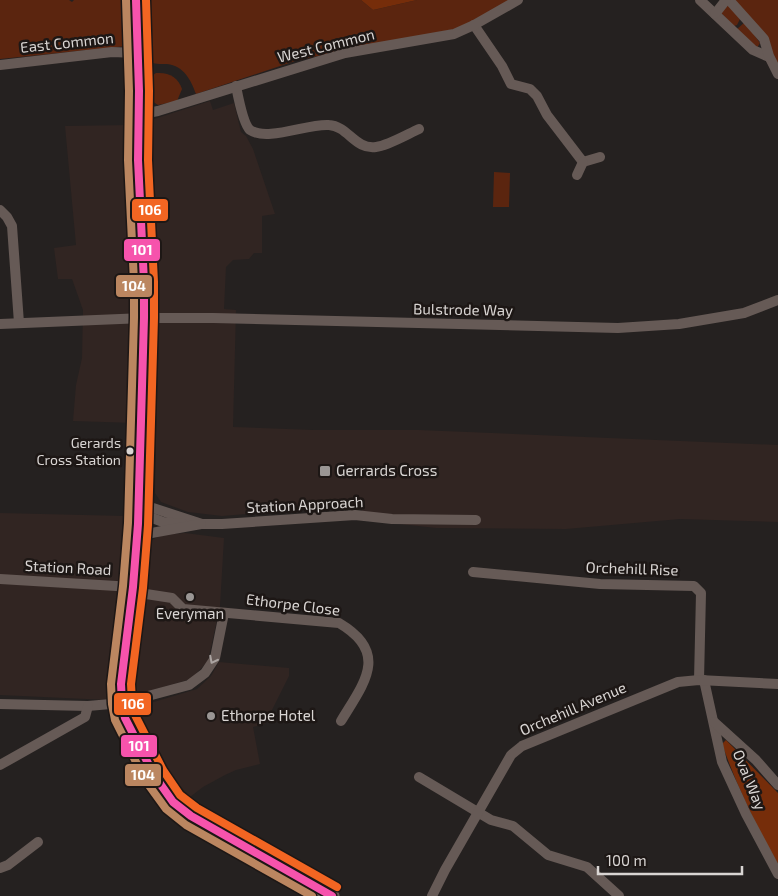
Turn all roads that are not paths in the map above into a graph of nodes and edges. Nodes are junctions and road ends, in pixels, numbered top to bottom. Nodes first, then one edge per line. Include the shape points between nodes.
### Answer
1 (136, 0) edge
2 (518, 0) edge
3 (700, 0) edge
4 (727, 0) edge
5 (715, 14) junction
6 (745, 18) junction
7 (474, 25) junction
8 (734, 31) junction
9 (137, 53) junction
10 (769, 57) junction
11 (0, 64) edge
12 (778, 74) edge
13 (236, 86) junction
14 (138, 115) junction
15 (419, 129) dead end
16 (600, 157) dead end
17 (582, 162) junction
18 (577, 175) dead end
19 (0, 210) edge
20 (778, 300) edge
21 (144, 318) junction
22 (19, 323) junction
23 (0, 324) edge
24 (139, 510) junction
25 (476, 520) dead end
26 (202, 524) junction
27 (137, 538) junction
28 (473, 572) dead end
29 (0, 579) edge
30 (133, 590) junction
31 (224, 613) junction
32 (702, 680) junction
33 (778, 684) edge
34 (122, 702) junction
35 (0, 704) edge
36 (88, 706) junction
37 (341, 721) dead end
38 (714, 722) junction
39 (0, 765) edge
40 (419, 777) dead end
41 (778, 785) edge
42 (478, 812) junction
43 (38, 842) dead end
44 (0, 868) edge
45 (778, 874) edge
46 (332, 896) edge
47 (432, 896) edge
48 (619, 896) edge

1 - 9 main road
2 - 7 street, West Common
3 - 5 street
4 - 5 street
4 - 6 street
5 - 8 street
6 - 8 street
6 - 10 street via 764,40
7 - 13 street, West Common via 454,34 345,53
7 - 17 street via 511,84 530,89 538,96 547,115
8 - 10 street via 753,50
9 - 11 street, East Common via 112,52
9 - 14 main road
10 - 12 street
13 - 14 street, West Common
13 - 15 street via 246,123 261,135 330,124 345,131 361,146 376,147
14 - 21 main road
16 - 17 street
17 - 18 street
19 - 22 street via 12,226
20 - 21 street, Bulstrode Way via 744,313 716,318 618,328
21 - 22 street, Bulstrode Way
21 - 24 main road
22 - 23 street, Bulstrode Way
24 - 26 street via 169,524
24 - 27 main road
25 - 26 street, Station Approach via 355,515
26 - 27 street
27 - 30 main road
28 - 32 street, Orchehill Rise via 600,584 694,586 701,593
29 - 30 street, Station Road
30 - 31 street, Ethorpe Close via 172,598 183,610
30 - 34 main road via 121,684
31 -> 34 street via 215,658 205,673 189,685
31 - 37 street, Ethorpe Close via 339,623 355,632 365,646 369,668
32 - 33 street, Orchehill Avenue
32 - 38 street, Oval Way
32 - 42 street, Orchehill Avenue via 678,682 522,746 511,754
34 - 36 street
34 - 46 main road via 125,718 138,746 173,802 191,816
35 - 36 street
36 - 39 street via 85,717
38 - 41 street, Oval Way
38 - 45 street, Oval Way via 722,762
40 - 42 street
42 - 47 street, Orchehill Avenue
42 - 48 street via 491,820 513,826 548,855 587,867
43 - 44 street

